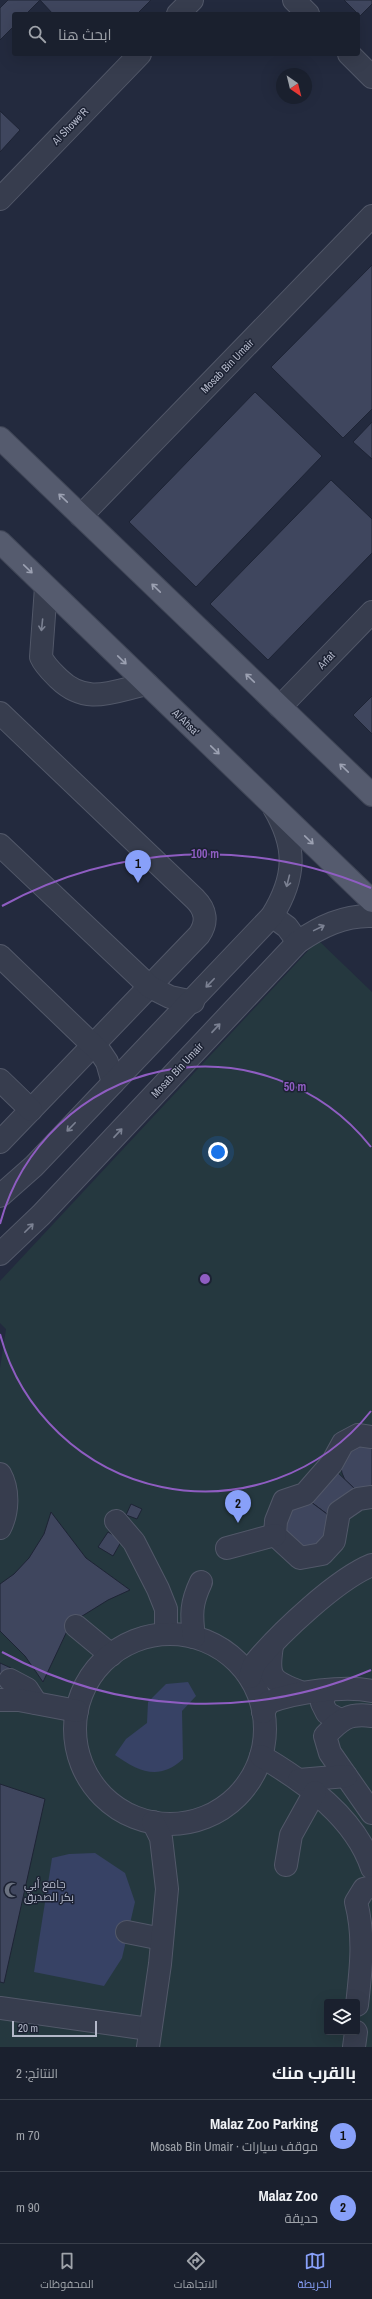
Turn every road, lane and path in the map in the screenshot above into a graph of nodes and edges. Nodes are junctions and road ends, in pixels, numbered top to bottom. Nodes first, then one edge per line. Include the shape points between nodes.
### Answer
1 (192, 0) edge
2 (294, 0) edge
3 (180, 12) edge
4 (306, 12) edge
5 (138, 56) edge
6 (351, 56) edge
7 (372, 77) edge
8 (0, 199) edge
9 (372, 216) edge
10 (0, 438) edge
11 (81, 516) junction
12 (0, 542) edge
13 (46, 586) junction
14 (372, 612) edge
15 (147, 684) junction
16 (280, 707) junction
17 (0, 713) edge
18 (372, 795) edge
19 (272, 805) junction
20 (0, 845) edge
21 (372, 901) edge
22 (272, 916) junction
23 (372, 916) edge
24 (298, 942) junction
25 (0, 956) edge
26 (150, 987) junction
27 (193, 1002) junction
28 (94, 1045) junction
29 (0, 1080) edge
30 (114, 1083) junction
31 (31, 1110) junction
32 (0, 1142) edge
33 (0, 1196) edge
34 (0, 1254) edge
35 (372, 1437) edge
36 (0, 1474) edge
37 (372, 1497) edge
38 (116, 1521) dead end
39 (0, 1528) edge
40 (275, 1535) junction
41 (227, 1548) dead end
42 (372, 1565) edge
43 (201, 1582) dead end
44 (76, 1626) dead end
45 (166, 1634) junction
46 (194, 1637) junction
47 (272, 1646) junction
48 (111, 1655) junction
49 (250, 1678) junction
50 (10, 1680) dead end
51 (326, 1691) junction
52 (372, 1691) edge
53 (300, 1692) junction
54 (0, 1700) edge
55 (36, 1703) junction
56 (76, 1711) junction
57 (263, 1712) junction
58 (372, 1716) edge
59 (340, 1720) junction
60 (261, 1756) junction
61 (346, 1776) junction
62 (307, 1786) junction
63 (371, 1811) edge
64 (342, 1817) junction
65 (152, 1822) junction
66 (286, 1865) dead end
67 (372, 1868) edge
68 (372, 1887) edge
69 (127, 1932) dead end
70 (162, 1939) junction
71 (358, 1999) edge
72 (0, 2008) edge
73 (356, 2035) edge
74 (148, 2038) edge
75 (354, 2047) edge

1 - 3 street
2 - 4 street
5 - 8 street, Al Showe'R
6 - 7 street
9 - 11 street, Mosab Bin Umair
11 -> 10 main road
16 -> 11 main road
12 -> 13 main road, Al Ahsa'
13 -> 15 main road, Al Ahsa'
13 -> 15 street via 40,646 41,657 47,667 68,687 80,694 93,695
14 - 16 street, Arfat
15 -> 19 main road, Al Ahsa'
18 -> 16 main road
17 - 26 street via 201,905 205,916 204,928
19 -> 21 main road, Al Ahsa'
19 -> 22 street via 289,841 291,861 283,899
20 - 26 street
22 - 24 street via 287,926
22 -> 27 street
24 -> 23 street, Mosab Bin Umair via 332,923
34 -> 24 street, Mosab Bin Umair via 41,1216
25 - 28 street
26 - 27 street via 170,997
26 - 28 street
27 - 30 street
28 - 30 street via 107,1062
28 - 31 street
29 - 31 street
30 -> 33 street via 34,1166
31 - 32 street
35 - 40 street via 358,1436 343,1442 332,1463 305,1494 284,1501 276,1521
36 - 39 street via 6,1492 6,1507
37 - 40 street via 358,1499 339,1512 334,1541 322,1554 300,1558
38 - 45 street via 134,1542 158,1589 166,1609
40 - 41 street
42 - 47 street via 324,1596
43 - 46 street via 190,1612
44 - 48 street
45 - 46 street
45 - 48 street via 137,1640
46 - 49 street via 216,1646 235,1659
47 - 49 street via 254,1664
47 - 53 street via 271,1674 278,1684
48 - 56 street via 95,1670 83,1690
49 - 57 street
50 - 55 street via 27,1689
51 - 52 street via 360,1688
51 - 53 street
51 - 59 street via 322,1703 327,1713
53 - 57 street via 269,1702
54 - 55 street
55 - 56 street
56 - 65 street via 76,1748 91,1782 103,1797 118,1808 134,1818
57 - 60 street via 265,1734
58 - 59 street via 356,1714
59 - 61 street via 325,1736 330,1753
60 - 62 street
60 - 65 street via 242,1791 210,1815 192,1822
61 - 62 street
61 - 63 street
62 - 64 street
62 - 66 street via 291,1835
63 - 64 street
64 - 67 street
65 - 70 street via 161,1838 167,1889
68 - 71 street via 364,1889 356,1902 363,1951
69 - 70 street
70 - 74 street via 157,1991
72 - 74 street
73 - 75 street

